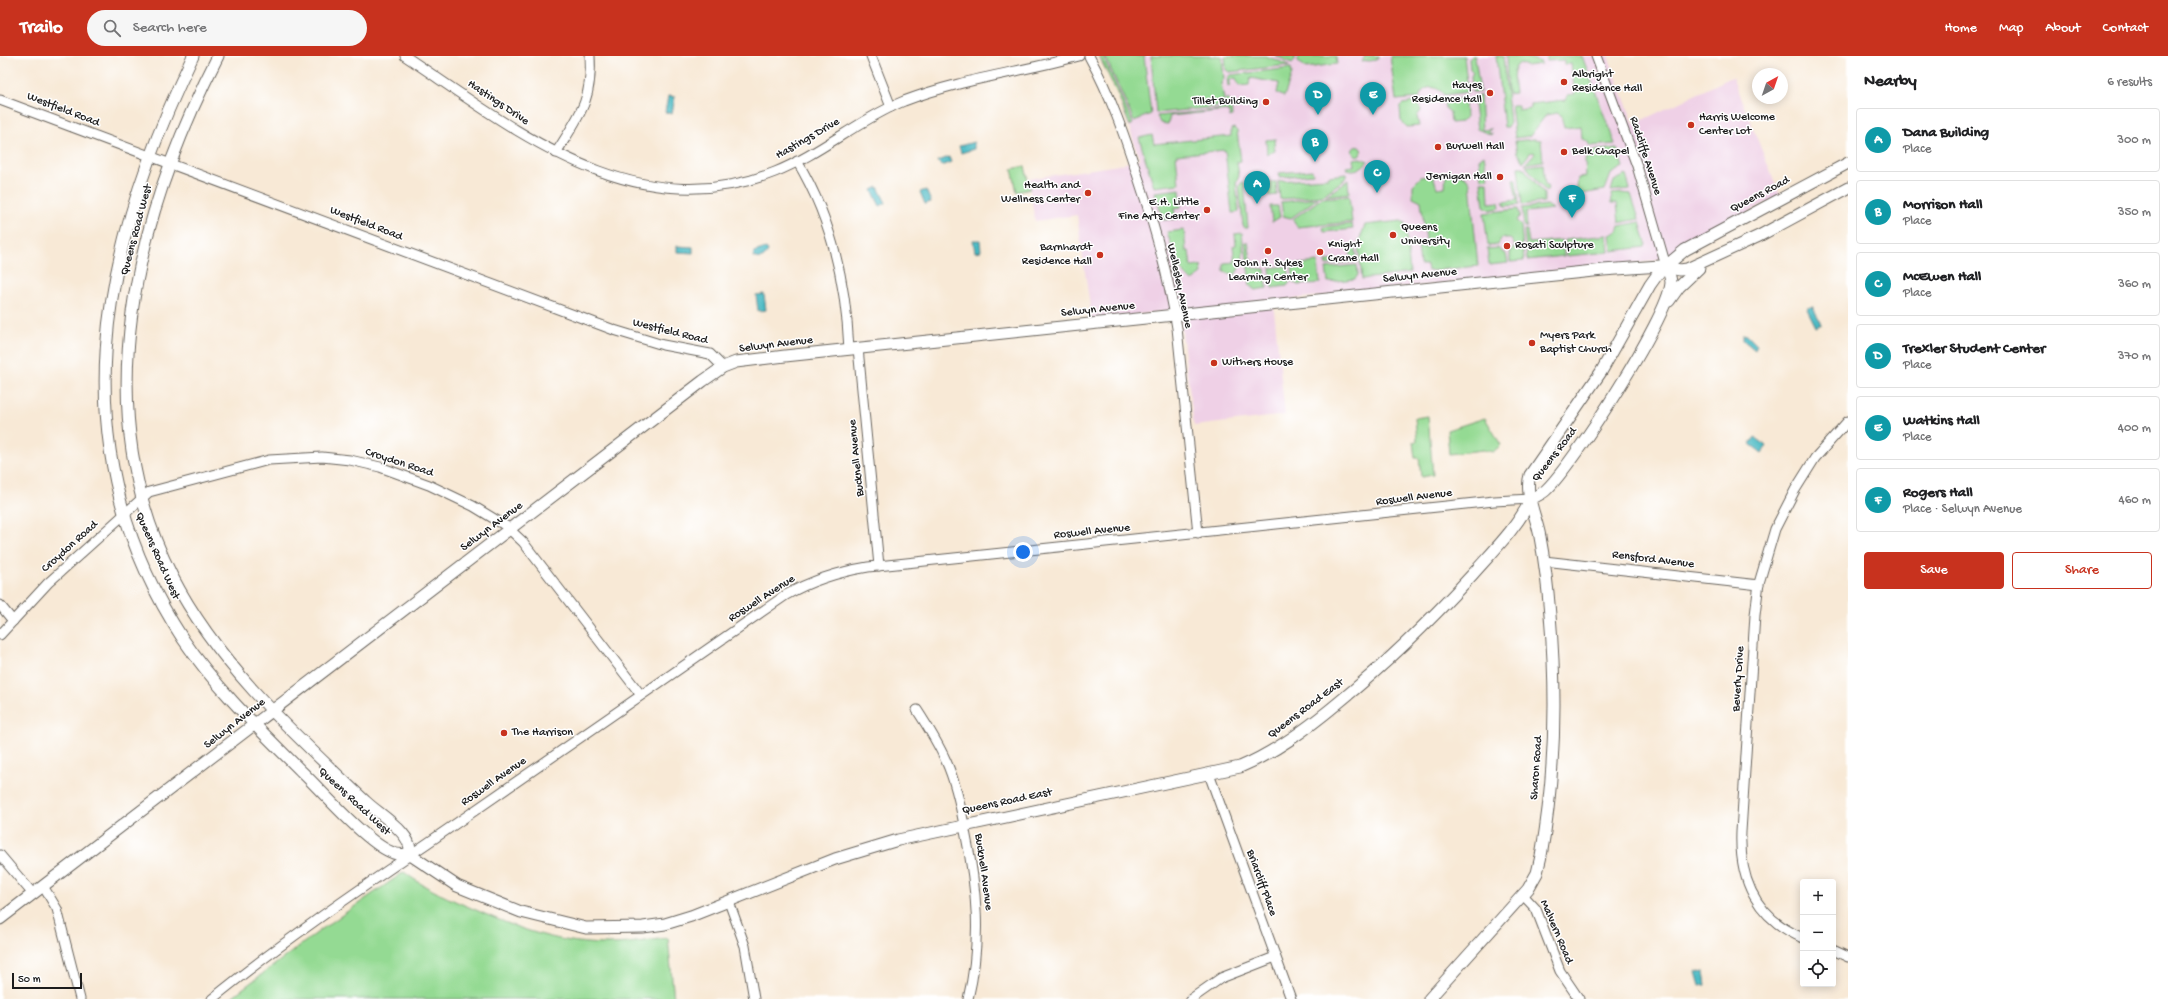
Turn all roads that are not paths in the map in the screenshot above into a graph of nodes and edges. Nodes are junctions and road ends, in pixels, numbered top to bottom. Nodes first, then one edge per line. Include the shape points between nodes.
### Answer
1 (193, 56) edge
2 (218, 56) edge
3 (405, 56) edge
4 (590, 56) edge
5 (872, 56) edge
6 (1079, 56) edge
7 (1089, 56) edge
8 (1596, 56) edge
9 (0, 100) edge
10 (891, 107) junction
11 (556, 153) junction
12 (150, 156) junction
13 (798, 161) junction
14 (170, 163) junction
15 (1848, 163) edge
16 (1848, 188) edge
17 (1709, 260) junction
18 (1666, 266) junction
19 (1660, 313) junction
20 (1175, 314) junction
21 (853, 349) junction
22 (723, 367) junction
23 (1848, 421) edge
24 (143, 496) junction
25 (1530, 498) junction
26 (124, 514) junction
27 (510, 529) junction
28 (1198, 533) junction
29 (1544, 561) junction
30 (879, 566) junction
31 (1759, 585) junction
32 (0, 605) edge
33 (13, 621) junction
34 (0, 635) edge
35 (641, 694) junction
36 (918, 710) dead end
37 (272, 711) junction
38 (254, 725) junction
39 (1209, 774) junction
40 (964, 825) junction
41 (410, 854) junction
42 (0, 855) edge
43 (43, 886) junction
44 (33, 894) junction
45 (1523, 895) junction
46 (729, 902) junction
47 (0, 919) edge
48 (1800, 936) edge
49 (1835, 951) edge
50 (1275, 957) junction
51 (1848, 957) edge
52 (80, 999) edge
53 (212, 999) edge
54 (754, 999) edge
55 (968, 999) edge
56 (1191, 999) edge
57 (1291, 999) edge
58 (1428, 999) edge
59 (1579, 999) edge

1 - 12 street, Queens Road West
2 - 14 street, Queens Road West
3 - 11 street, Hastings Drive via 533,141
4 - 11 street via 590,83 586,101
5 - 10 street
6 - 10 street, Hastings Drive via 973,79
7 - 20 street, Wellesley Avenue via 1123,129 1155,228
8 - 18 street, Radcliffe Avenue via 1633,155
9 - 12 street, Westfield Road
10 - 13 street, Hastings Drive
11 - 13 street, Hastings Drive via 615,177 649,185 678,188 740,183
12 - 14 street, Westfield Road
12 - 26 street, Queens Road West via 122,245 110,305 104,368 107,426
13 - 21 street, Bucknell Avenue via 822,210 838,256
14 - 22 street, Westfield Road via 619,332 663,345 710,354
14 - 24 street, Queens Road West via 145,243 128,334 127,391 130,428
15 - 18 street, Queens Road via 1685,250
16 - 17 street
17 - 18 street via 1684,270
17 - 19 street via 1685,280
18 - 19 street, Queens Road via 1671,283
18 - 20 street, Selwyn Avenue via 1603,270
18 - 25 street, Queens Road via 1652,282 1588,392 1533,471 1529,482
19 - 25 street, Queens Road via 1635,360 1572,456 1546,490
20 - 21 street, Selwyn Avenue
20 - 28 street, Wellesley Avenue
21 - 22 street, Selwyn Avenue via 742,361
21 - 30 street, Bucknell Avenue
22 - 27 street, Selwyn Avenue
23 - 31 street, Beverly Drive via 1815,458 1795,490 1776,529
24 - 26 street, Croydon Road
24 - 27 street, Croydon Road via 154,489 258,463 290,458 327,458 368,464 406,476 462,500
24 - 37 street, Queens Road West via 155,535 184,598 222,656
25 - 28 street, Roswell Avenue
25 - 29 street, Sharon Road
25 - 39 street, Queens Road East via 1517,524 1466,581 1364,682 1305,729 1274,749 1240,767
26 - 33 street, Croydon Road via 48,583
26 - 38 street, Queens Road West via 146,571 174,624 207,672
27 - 35 street, Croydon Road
27 - 37 street, Selwyn Avenue
28 - 30 street, Roswell Avenue
29 - 31 street, Rensford Avenue
29 - 45 street, Sharon Road via 1552,637 1552,753 1541,856 1534,879
30 - 35 street, Roswell Avenue via 839,572 794,591
31 - 48 street, Beverly Drive via 1755,615 1741,862 1750,890 1763,909 1780,926
32 - 33 street
33 - 34 street, Croydon Road
35 - 41 street, Roswell Avenue
36 - 40 street, Bucknell Avenue via 946,761 954,782
37 - 38 street, Selwyn Avenue
37 - 41 street, Queens Road West via 366,802 406,835 411,845
38 - 41 street, Queens Road West via 364,832 391,852 400,855
38 - 43 street, Selwyn Avenue
39 - 40 street, Queens Road East
39 - 50 street, Briarcliff Place
40 - 46 street, Queens Road East via 847,855
40 - 55 street, Bucknell Avenue via 972,864 978,938
41 - 46 street, Queens Road East via 447,881 466,891 528,914 578,926 619,929 653,926 682,919
41 - 53 street, Roswell Avenue via 311,923
42 - 44 street
43 - 44 street, Selwyn Avenue
43 - 52 street via 57,909
44 - 47 street, Selwyn Avenue
45 - 58 street, Sharon Road
45 - 59 street, Malvern Road via 1536,909 1560,971
46 - 54 street via 745,946
49 - 51 street
50 - 56 street via 1221,978
50 - 57 street, Briarcliff Place

